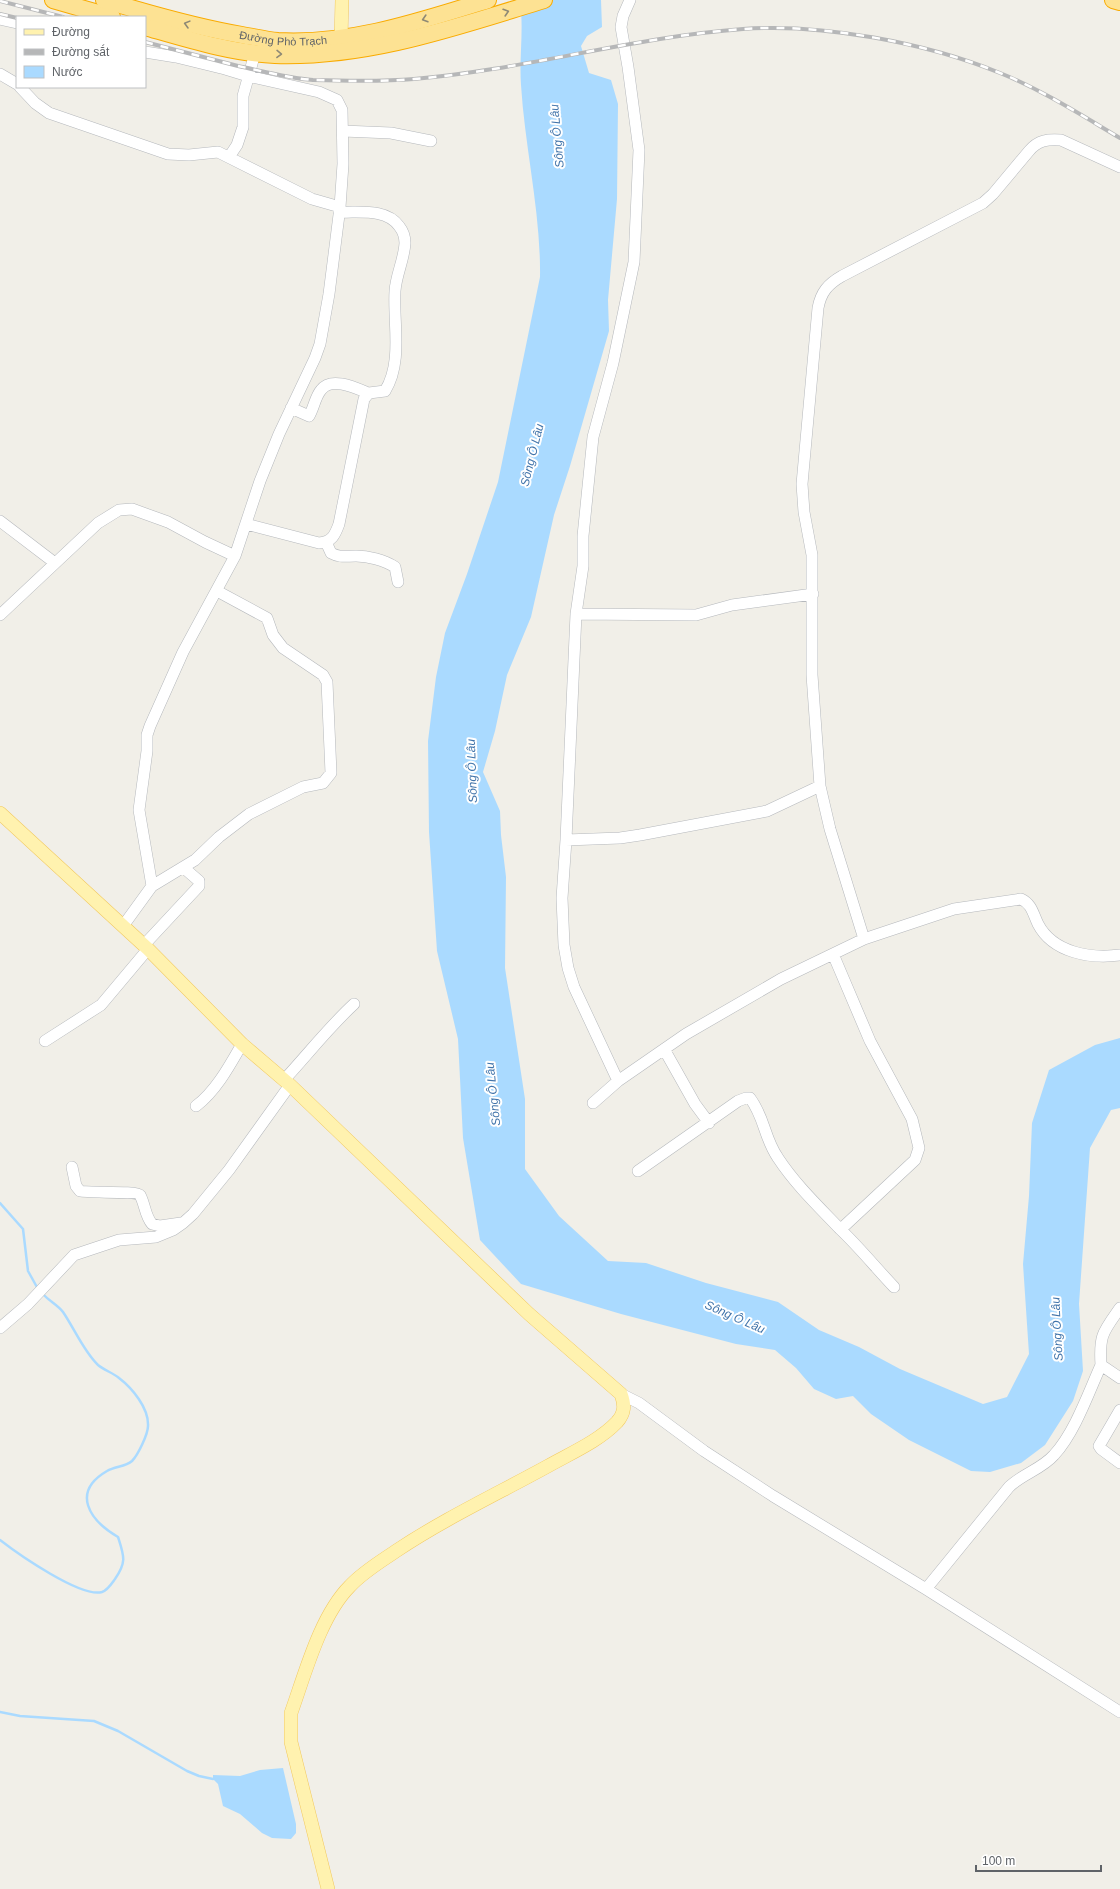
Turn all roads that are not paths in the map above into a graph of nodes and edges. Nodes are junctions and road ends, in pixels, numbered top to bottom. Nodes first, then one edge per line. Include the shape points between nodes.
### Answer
1 (104, 0) edge
2 (342, 0) edge
3 (488, 0) edge
4 (544, 0) edge
5 (630, 0) edge
6 (1113, 0) edge
7 (61, 1) edge
8 (1120, 2) edge
9 (139, 5) edge
10 (109, 16) edge
11 (0, 18) edge
12 (16, 23) edge
13 (146, 27) edge
14 (209, 37) junction
15 (341, 38) junction
16 (146, 52) edge
17 (254, 52) junction
18 (0, 74) edge
19 (248, 76) junction
20 (16, 83) edge
21 (21, 88) edge
22 (343, 130) junction
23 (431, 140) dead end
24 (229, 157) junction
25 (1120, 167) edge
26 (340, 210) junction
27 (368, 393) junction
28 (292, 408) junction
29 (0, 521) edge
30 (246, 524) junction
31 (326, 542) junction
32 (235, 556) junction
33 (55, 563) junction
34 (398, 582) dead end
35 (217, 592) junction
36 (813, 594) junction
37 (576, 614) junction
38 (0, 615) edge
39 (820, 786) junction
40 (0, 813) edge
41 (566, 840) junction
42 (184, 868) junction
43 (152, 886) junction
44 (123, 926) junction
45 (864, 939) junction
46 (146, 947) junction
47 (833, 954) junction
48 (1120, 955) edge
49 (354, 1004) dead end
50 (45, 1042) dead end
51 (242, 1044) junction
52 (664, 1049) junction
53 (618, 1081) junction
54 (287, 1082) junction
55 (593, 1103) dead end
56 (196, 1106) dead end
57 (710, 1122) junction
58 (72, 1167) dead end
59 (638, 1172) dead end
60 (183, 1222) junction
61 (841, 1229) junction
62 (894, 1287) dead end
63 (1120, 1308) edge
64 (0, 1328) edge
65 (1101, 1365) junction
66 (1120, 1378) edge
67 (621, 1394) junction
68 (1120, 1410) edge
69 (1120, 1463) edge
70 (926, 1589) junction
71 (1120, 1712) edge
72 (328, 1889) edge

1 - 9 highway, Đường Phò Trạch
2 - 15 main road
3 -> 15 highway, Đường Phò Trạch via 401,26
17 -> 4 highway, Đường Phò Trạch via 321,55 365,49 408,40
5 - 37 street via 622,16 621,27 639,150 634,262 613,363 593,437 583,566
6 - 8 highway
7 - 10 highway
14 -> 9 highway, Đường Phò Trạch
11 - 12 street
13 - 14 highway, Đường Phò Trạch
14 - 15 highway, Đường Phò Trạch via 277,41
14 - 17 highway, Đường Phò Trạch
16 - 19 street
17 - 19 street
18 - 20 street
19 - 22 street via 333,96 342,110
19 - 24 street via 243,101 244,127
21 - 24 street via 49,113 168,154 218,152
22 - 23 street via 391,133
22 - 26 street
24 - 26 street via 312,199
25 - 36 street via 1061,140 1042,141 1031,148 983,203 842,276 826,287 818,308 802,484 812,555
26 - 27 street via 386,215 398,225 404,236 403,256 396,278 396,343 393,369 386,391
26 - 28 street via 320,344
27 - 28 street via 350,386 330,384 321,390 309,416
27 - 31 street via 364,399 339,524 332,539
28 - 30 street via 260,481
29 - 33 street
30 - 31 street via 319,543
30 - 32 street
31 - 34 street via 331,553 339,557 356,556 390,564 395,567
32 - 33 street via 178,526 127,509 112,513 98,523
32 - 35 street
33 - 38 street
35 - 42 street via 267,618 277,642 324,675 331,769 329,777 323,783 303,787 234,824
35 - 43 street via 183,652 147,735 140,810
36 - 37 street via 732,604 696,615
36 - 39 street via 812,675
37 - 41 street
39 - 41 street via 767,811 620,838
39 - 45 street via 830,829
40 - 44 main road
41 - 53 street via 562,923 568,968 580,1003
42 - 43 street
42 - 46 street via 199,881 199,886
43 - 44 street
44 - 46 main road
45 - 47 street
45 - 48 street via 954,909 1020,899 1031,907 1038,925 1045,934 1076,954
46 - 50 street via 101,1005
46 - 51 main road
47 - 52 street via 749,996
47 - 61 street via 870,1041 912,1119 919,1148 915,1160
49 - 54 street via 332,1024
51 - 54 main road
51 - 56 street via 221,1077
52 - 53 street
52 - 57 street via 694,1104
53 - 55 street
54 - 60 street via 229,1170 193,1214
54 - 67 main road via 529,1314
57 - 59 street
57 - 61 street via 738,1101 750,1098 758,1110 769,1143 778,1160
58 - 60 street via 76,1186 80,1191 117,1194 136,1192 140,1195 152,1224 160,1226
60 - 64 street via 173,1230 156,1237 119,1240 74,1255 28,1304
61 - 62 street
63 - 65 street via 1105,1329 1100,1343
65 - 66 street
65 - 70 street via 1067,1437 1054,1455 1009,1487
67 - 70 street via 639,1403 704,1451 774,1496
67 - 72 main road via 625,1405 623,1413 617,1422 599,1437 496,1495 430,1528 368,1570 335,1603 323,1626 293,1706 290,1727
68 - 69 street via 1099,1446
70 - 71 street

